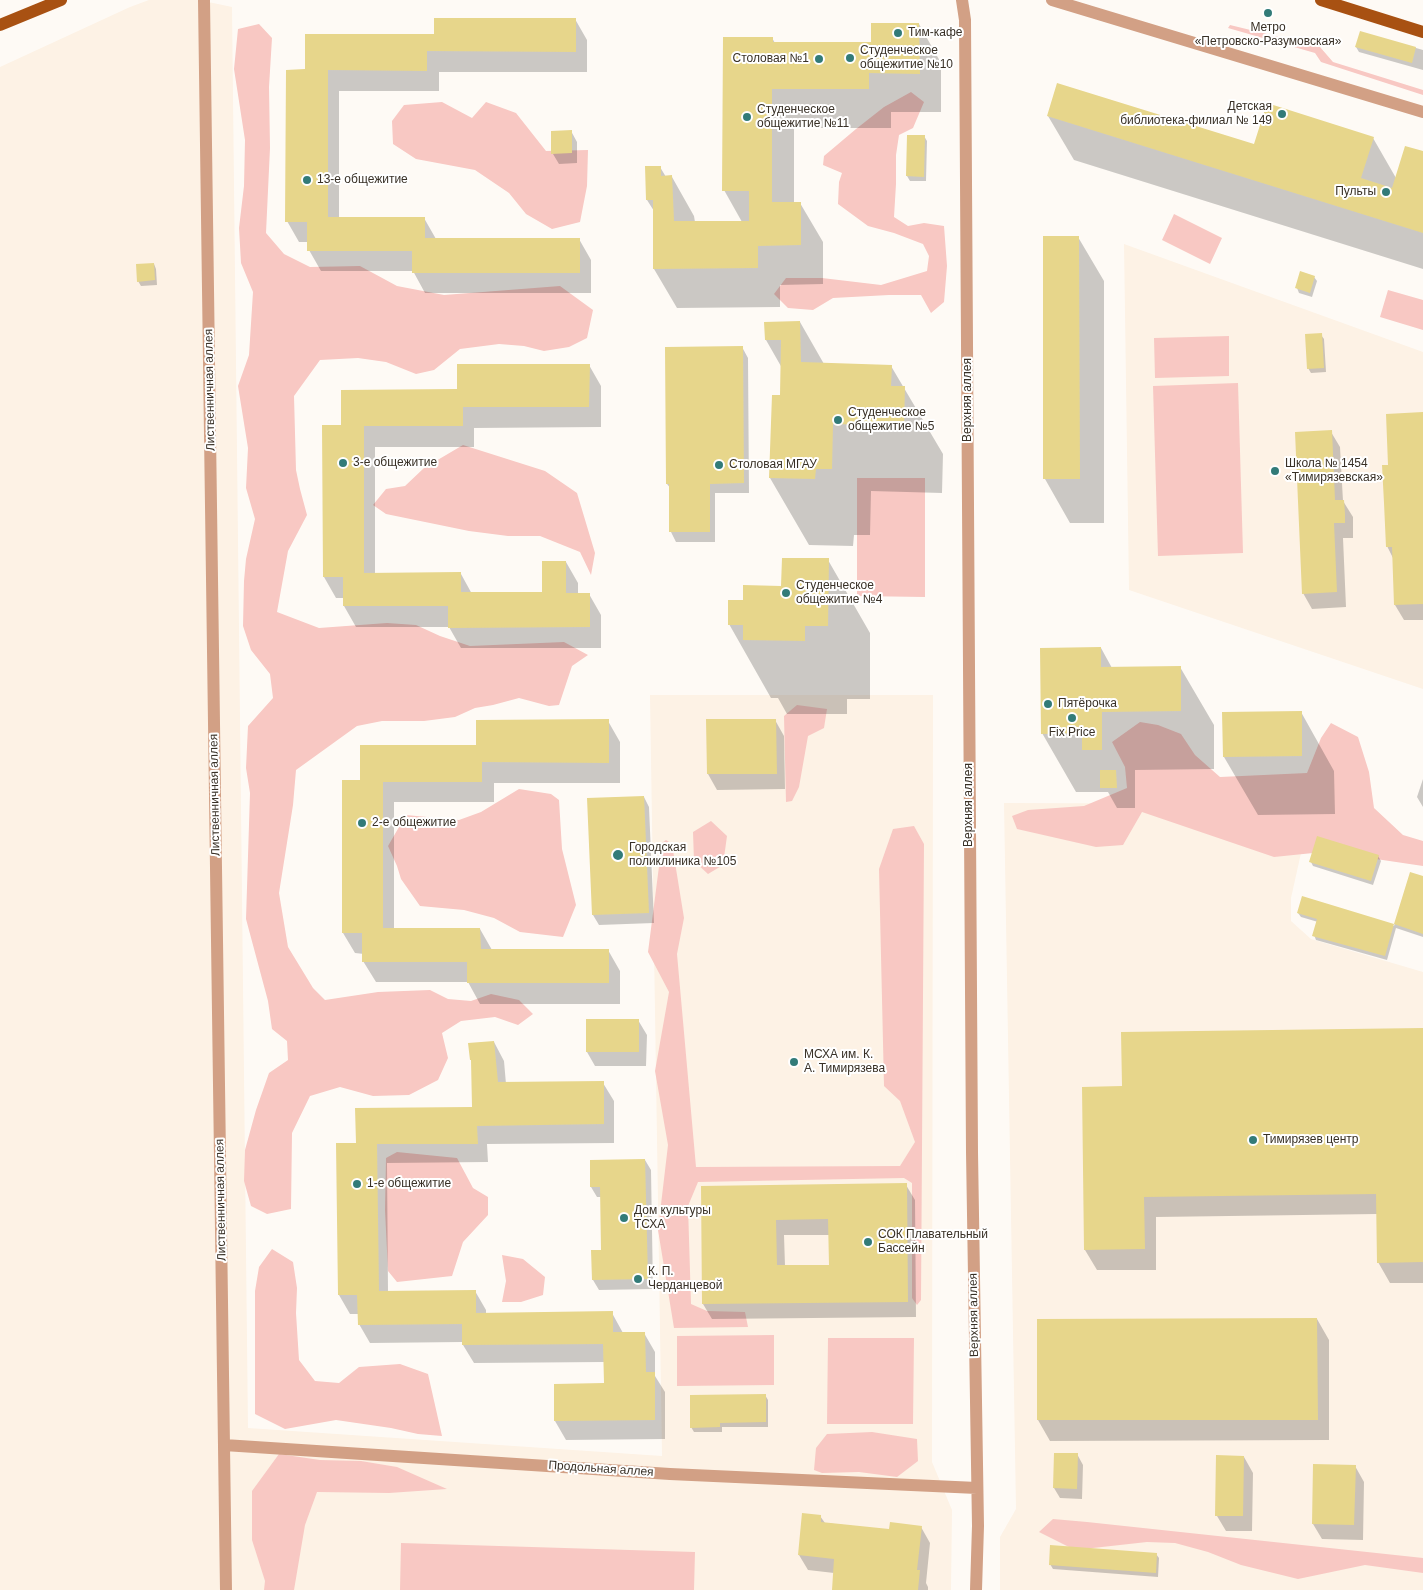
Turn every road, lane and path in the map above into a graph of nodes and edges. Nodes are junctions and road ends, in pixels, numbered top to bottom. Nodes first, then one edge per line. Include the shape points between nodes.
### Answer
1 (61, 0) edge
2 (204, 0) edge
3 (962, 0) edge
4 (972, 0) edge
5 (1052, 0) edge
6 (1321, 0) edge
7 (965, 20) junction
8 (0, 25) edge
9 (1423, 32) edge
10 (1423, 112) edge
11 (224, 1444) junction
12 (977, 1488) junction
13 (226, 1590) edge
14 (976, 1590) edge

1 - 8 main road
2 - 11 street, Лиственничная аллея
3 - 7 street, Верхняя аллея
4 - 7 street, Верхняя аллея
5 - 10 street
6 - 9 main road
7 - 12 street, Верхняя аллея
11 - 12 street, Продольная аллея via 670,1474
11 - 13 street, Лиственничная аллея
12 - 14 street, Верхняя аллея

